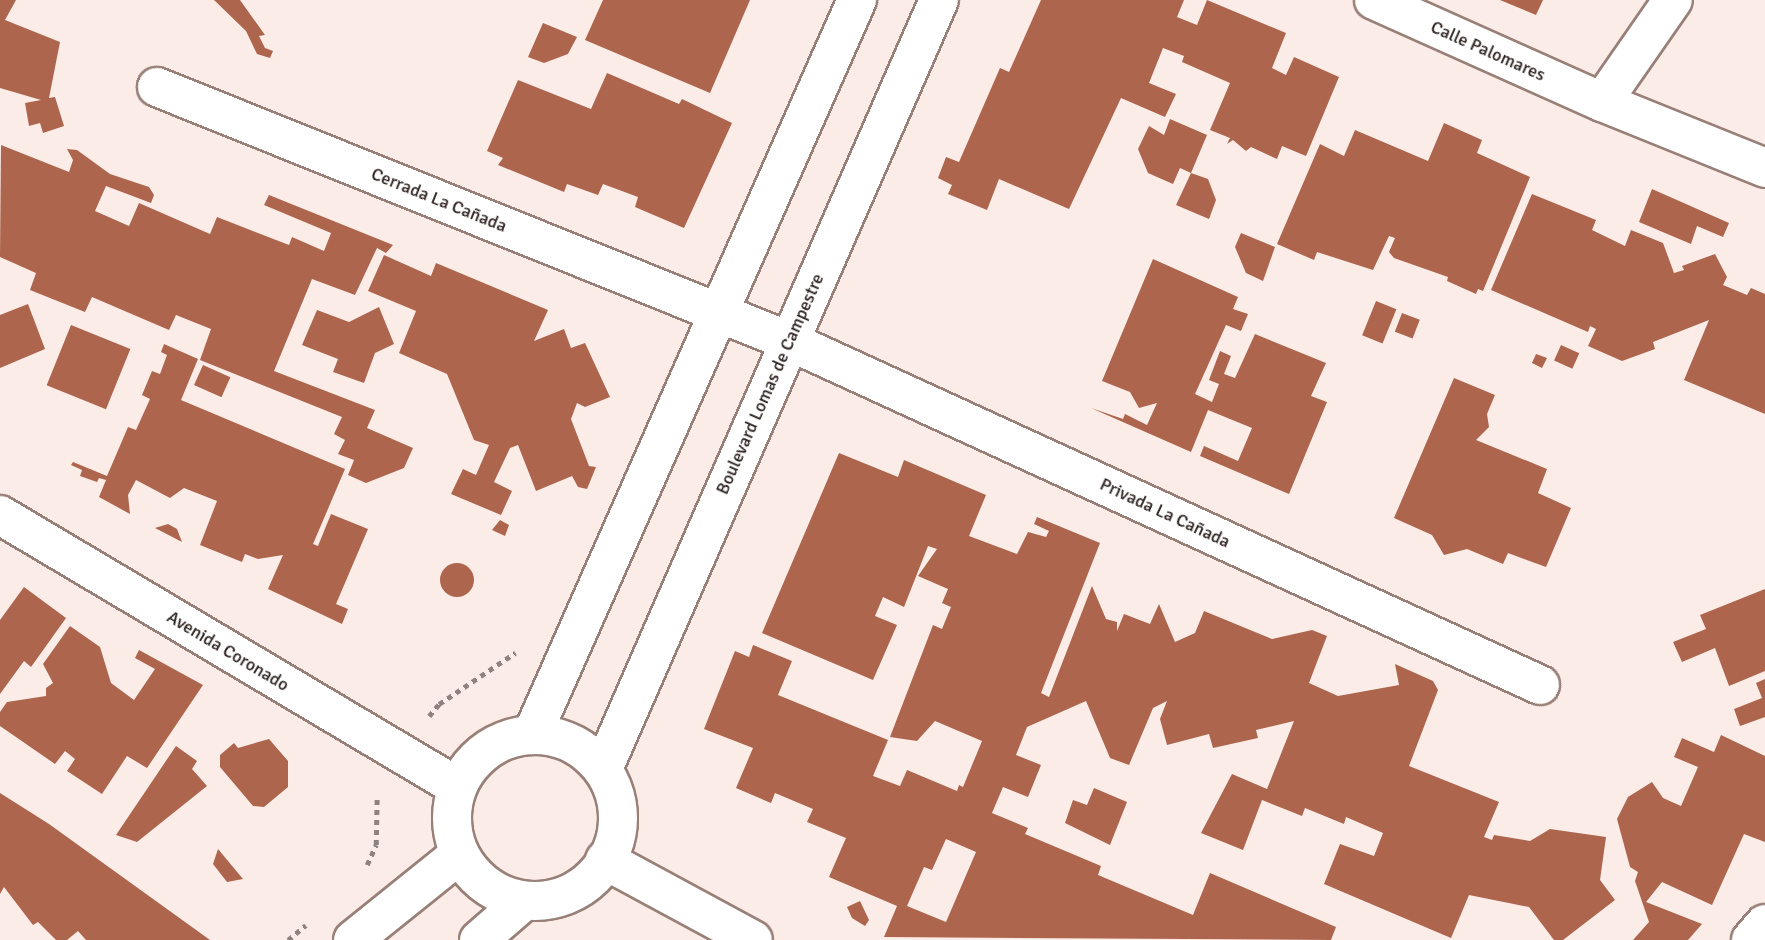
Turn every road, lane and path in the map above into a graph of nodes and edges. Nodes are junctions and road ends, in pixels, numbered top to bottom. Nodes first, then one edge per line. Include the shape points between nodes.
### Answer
1 (857, 0) edge
2 (939, 0) edge
3 (1374, 0) edge
4 (1673, 0) edge
5 (157, 87) dead end
6 (1602, 102) junction
7 (1765, 167) edge
8 (722, 313) junction
9 (789, 341) junction
10 (0, 515) edge
11 (527, 647) dead end
12 (1540, 685) dead end
13 (532, 735) junction
14 (400, 753) junction
15 (603, 769) junction
16 (456, 786) junction
17 (460, 854) junction
18 (605, 860) junction
19 (359, 874) dead end
20 (524, 901) junction
21 (317, 916) dead end
22 (1765, 924) edge
23 (288, 940) edge
24 (354, 940) edge
25 (479, 940) edge
26 (753, 940) edge
27 (1751, 940) edge

1 - 8 street
2 - 9 street, Boulevard Lomas de Campestre
3 - 6 street, Calle Palomares
4 - 6 street
5 - 8 street, Cerrada La Cañada
6 - 7 street, Calle Palomares
8 - 9 street, Cerrada La Cañada
8 - 13 street
9 - 12 street, Privada La Cañada
9 - 15 street, Boulevard Lomas de Campestre
10 - 14 street, Avenida Coronado
11 - 14 path via 439,704
13 - 15 street via 571,744
13 - 16 street via 504,740 481,754
14 - 16 street, Avenida Coronado
14 - 19 path via 383,776 375,800 376,845
15 - 18 street via 615,794 619,821
16 - 17 street via 452,828
17 - 20 street via 475,877 498,893
17 - 24 street
18 - 20 street via 578,889 551,899
18 - 26 street
20 - 25 street
21 - 23 path
22 - 27 street

